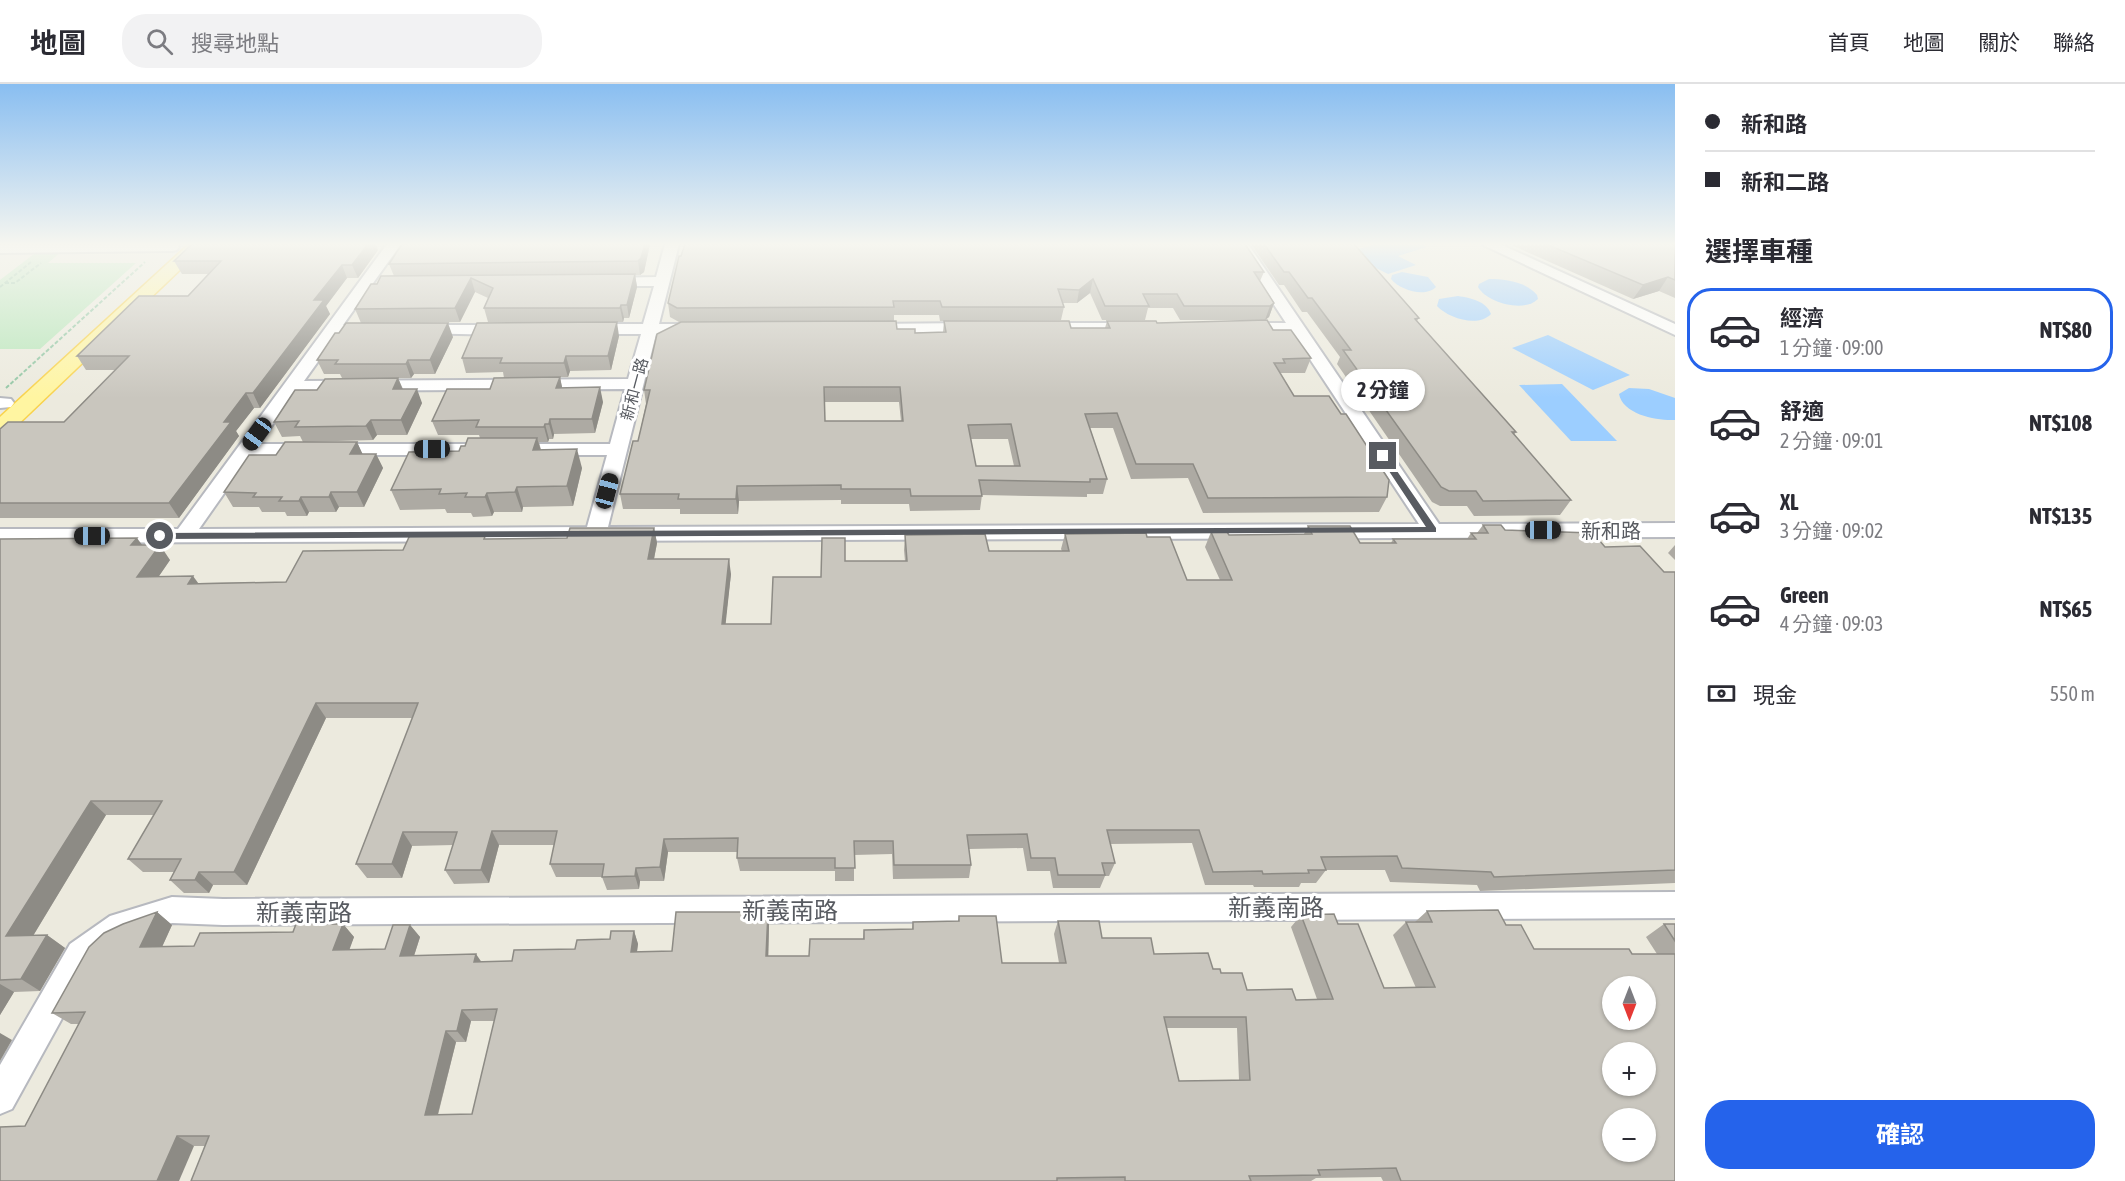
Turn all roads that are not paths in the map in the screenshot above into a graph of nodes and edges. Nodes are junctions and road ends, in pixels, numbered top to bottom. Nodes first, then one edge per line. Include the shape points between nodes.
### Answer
1 (116, 295) edge
2 (144, 295) edge
3 (357, 295) edge
4 (658, 295) edge
5 (1276, 295) edge
6 (1599, 295) edge
7 (1297, 327) junction
8 (854, 328) edge
9 (985, 328) edge
10 (1021, 328) edge
11 (1153, 328) edge
12 (1225, 328) edge
13 (567, 329) edge
14 (650, 329) junction
15 (710, 329) edge
16 (332, 330) junction
17 (520, 330) edge
18 (1675, 330) edge
19 (635, 384) junction
20 (292, 386) junction
21 (1, 401) edge
22 (0, 429) edge
23 (618, 448) junction
24 (245, 450) junction
25 (1433, 530) junction
26 (1675, 530) edge
27 (596, 533) junction
28 (0, 536) edge
29 (183, 536) junction
30 (1675, 905) edge
31 (0, 1097) edge

1 - 21 main road
2 - 22 main road
3 - 16 street
4 - 14 street, 新和一路
5 - 7 street
6 - 18 street
7 - 12 street
7 - 25 street
8 - 9 street
10 - 11 street
13 - 14 street
14 - 15 street
14 - 19 street, 新和一路
16 - 17 street
16 - 20 street
19 - 20 street
19 - 23 street, 新和一路
20 - 24 street
23 - 24 street
23 - 27 street, 新和一路
24 - 29 street
25 - 26 street, 新和路
25 - 27 street, 新和路
27 - 29 street, 新和路
28 - 29 street, 新和路
30 - 31 street, 新義南路 via 172,910 120,926 81,954

